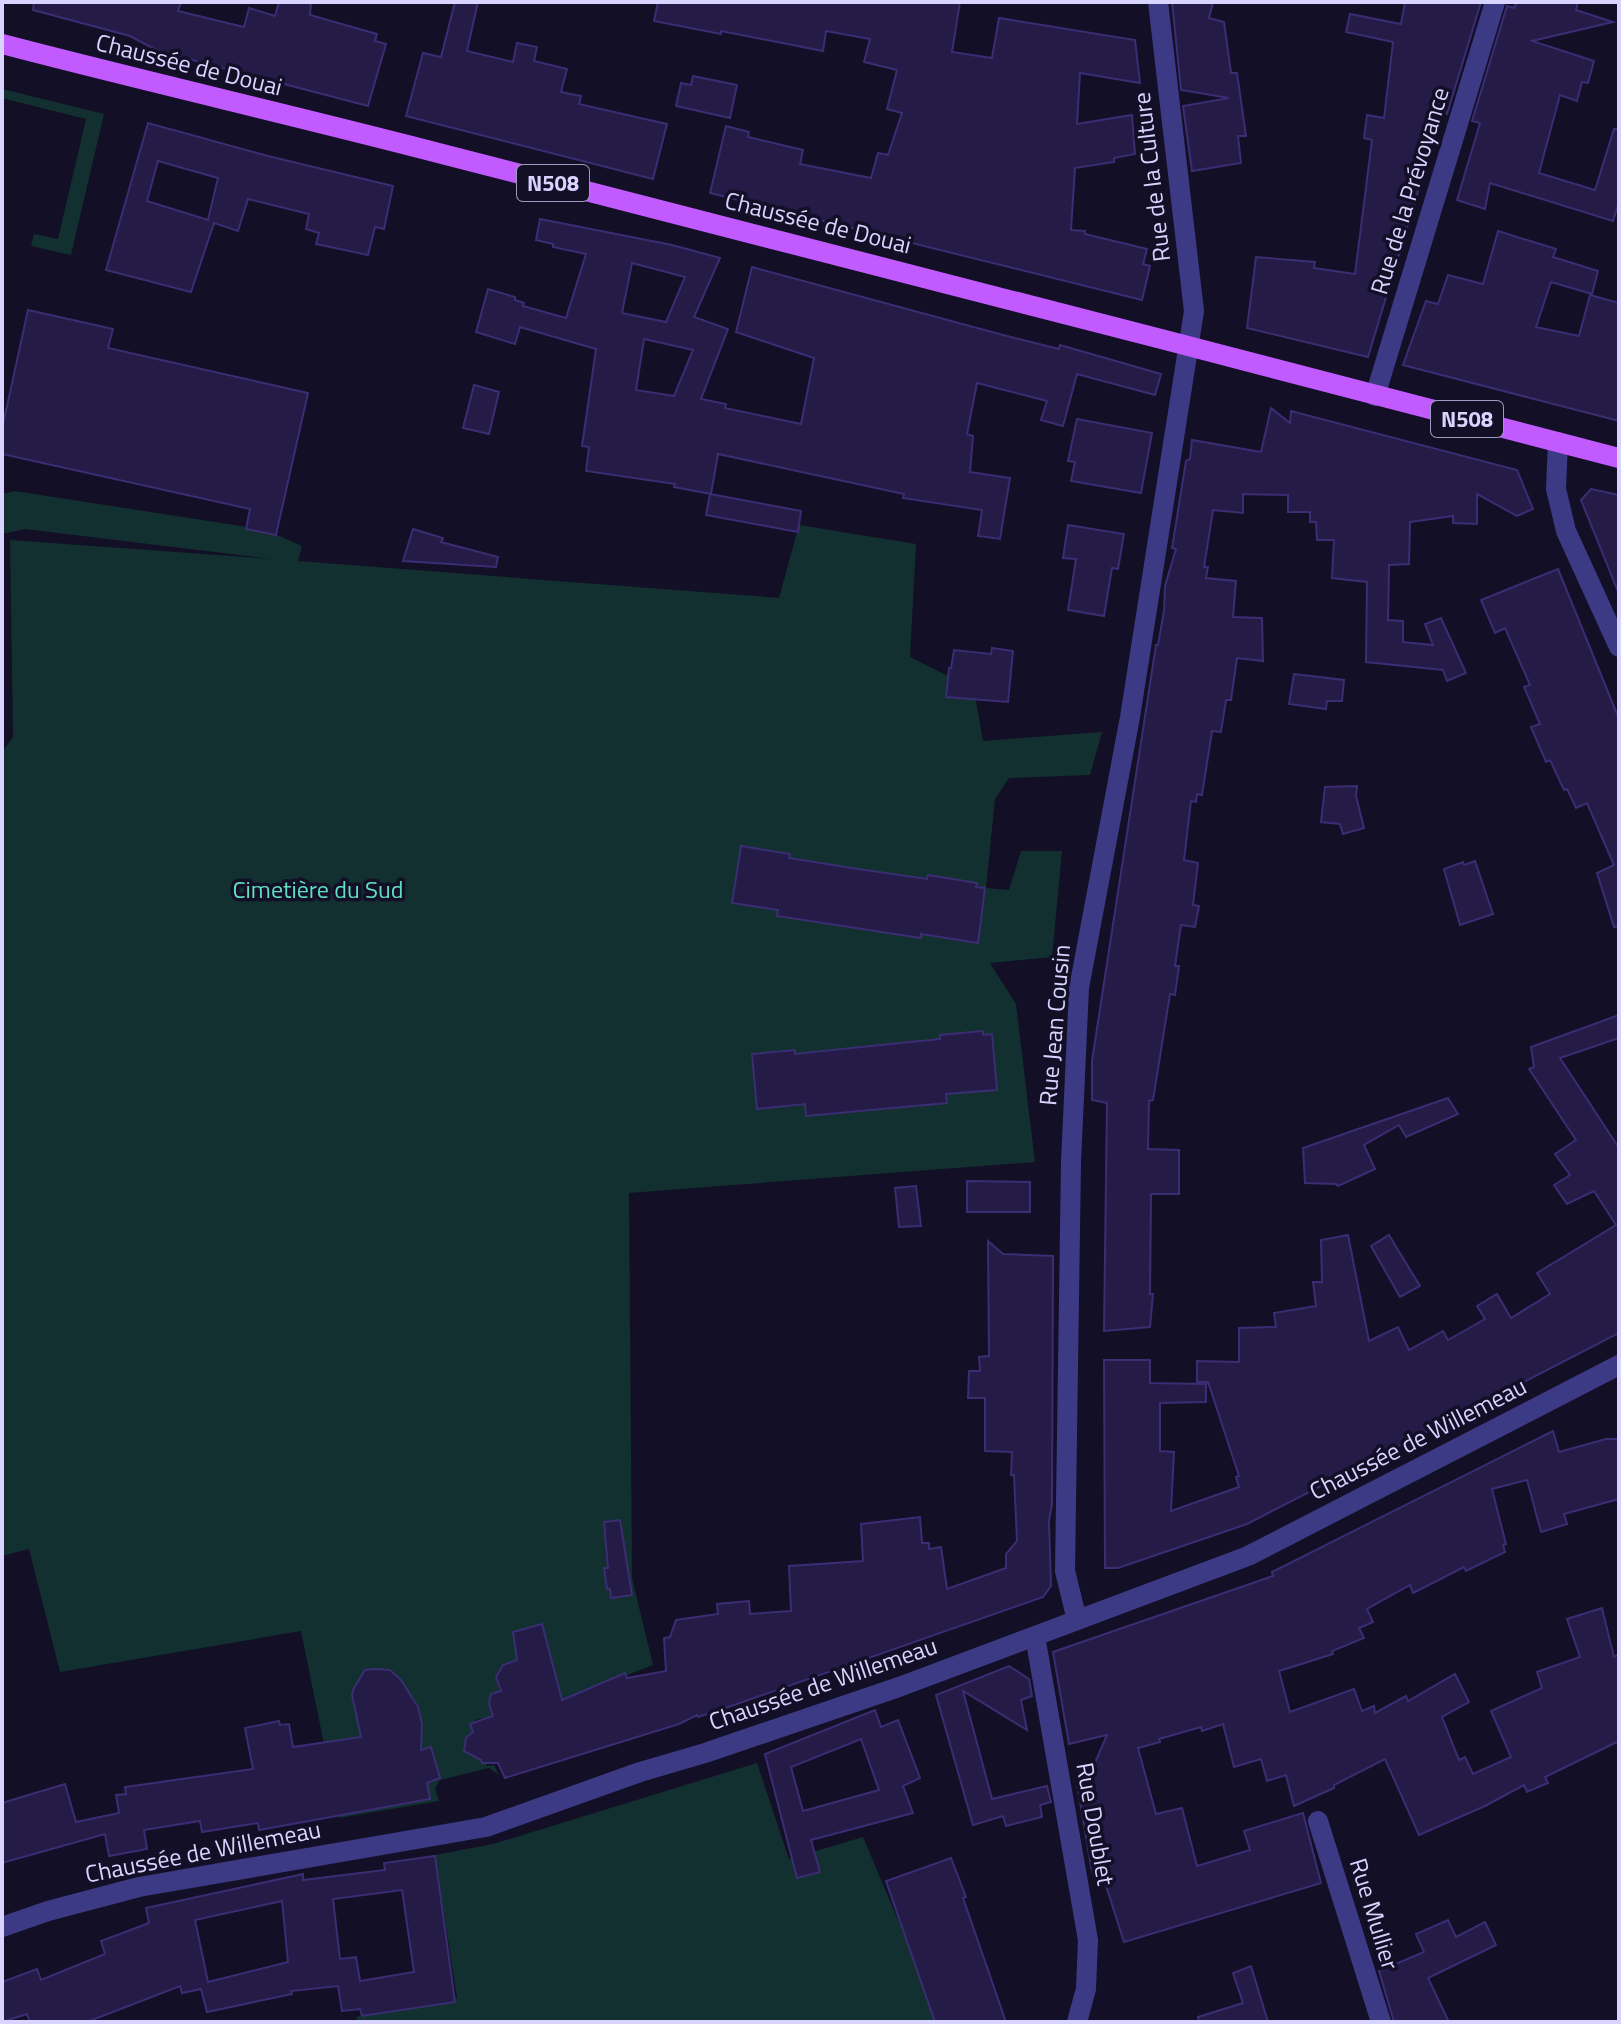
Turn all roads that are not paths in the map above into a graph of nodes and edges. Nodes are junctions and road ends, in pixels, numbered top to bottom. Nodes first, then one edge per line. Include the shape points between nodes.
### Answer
1 (1158, 2) edge
2 (1495, 2) edge
3 (2, 44) edge
4 (1189, 346) junction
5 (1375, 396) junction
6 (1558, 442) junction
7 (1619, 458) edge
8 (1619, 647) edge
9 (1619, 1365) edge
10 (1077, 1620) junction
11 (1035, 1636) junction
12 (1318, 1821) dead end
13 (2, 1927) edge
14 (1077, 2022) edge
15 (1381, 2022) edge

1 - 4 street, Rue de la Culture via 1194,311
2 - 5 street, Rue de la Prévoyance
3 - 4 main road, Chaussée de Douai / N508
4 - 5 main road, Chaussée de Douai / N508
4 - 10 street, Rue Jean Cousin via 1130,717 1079,988 1065,1564
5 - 6 main road, Chaussée de Douai / N508
6 - 7 main road, Chaussée de Douai / N508
6 - 8 street via 1556,489 1566,531
9 - 10 street, Chaussée de Willemeau via 1248,1556
10 - 11 street, Chaussée de Willemeau
11 - 13 street, Chaussée de Willemeau via 486,1827 139,1887
11 - 14 street, Rue Doublet via 1088,1940 1086,1989
12 - 15 street, Rue Mullier

